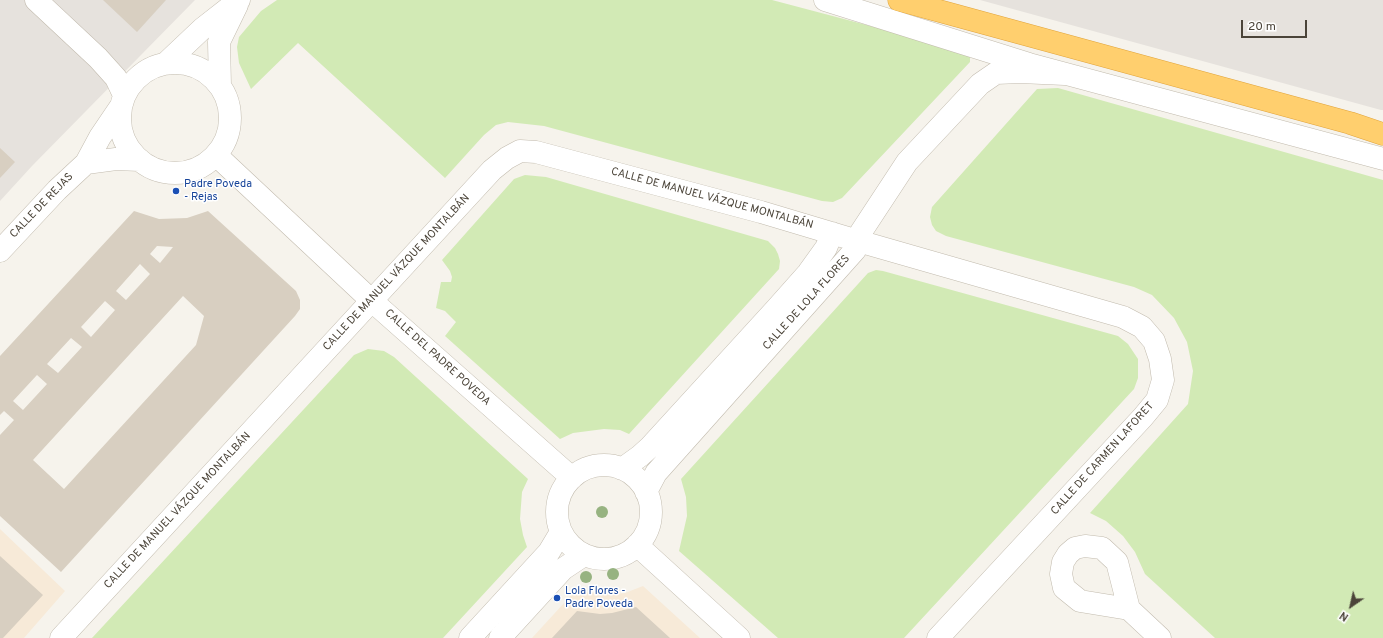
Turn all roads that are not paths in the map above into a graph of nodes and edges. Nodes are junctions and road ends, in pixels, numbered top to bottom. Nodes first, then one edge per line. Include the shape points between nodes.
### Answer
1 (36, 0) edge
2 (239, 0) edge
3 (825, 0) edge
4 (899, 0) edge
5 (166, 63) junction
6 (1065, 74) junction
7 (220, 86) junction
8 (123, 101) junction
9 (1383, 134) edge
10 (216, 155) junction
11 (1383, 159) edge
12 (140, 160) junction
13 (86, 163) junction
14 (832, 232) junction
15 (858, 241) junction
16 (0, 251) edge
17 (372, 301) junction
18 (622, 469) junction
19 (572, 478) junction
20 (646, 492) junction
21 (561, 532) junction
22 (637, 545) junction
23 (584, 555) junction
24 (1128, 609) dead end
25 (61, 638) edge
26 (470, 638) edge
27 (500, 638) edge
28 (739, 638) edge
29 (938, 638) edge
30 (1160, 638) edge

1 - 8 street via 116,78
2 - 5 street via 202,29
2 - 7 street via 219,42
3 - 6 street
4 - 9 highway
5 - 7 street via 196,67 210,74
5 - 8 street via 141,74 131,84
6 - 11 street
6 - 15 street, CALLE DE LOLA FLORES via 996,73 980,84 906,162 861,232
7 - 10 street via 230,108 230,121 228,133
8 - 12 street via 120,121 123,136
8 - 13 street, CALLE DE REJAS
10 - 12 street via 198,168 176,173 163,172
10 - 17 street, CALLE DEL PADRE POVEDA
12 - 13 street via 116,159
13 - 16 street, CALLE DE REJAS
14 - 15 street, CALLE DE CARMEN LAFORET
14 - 17 street, CALLE DE MANUEL VÁZQUE MONTALBÁN via 536,152 520,152 492,170
14 - 18 street, CALLE DE LOLA FLORES via 826,248 808,273 777,308 650,448
15 - 20 street, CALLE DE LOLA FLORES via 855,250 656,473
15 - 29 street, CALLE DE CARMEN LAFORET via 1123,316 1142,327 1154,341 1160,360 1163,380 1157,400
17 - 19 street, CALLE DEL PADRE POVEDA
17 - 25 street, CALLE DE MANUEL VÁZQUE MONTALBÁN
18 - 19 street via 610,465 596,466 583,470
18 - 20 street via 636,478
19 - 21 street via 564,486 558,503 557,520
20 - 22 street via 650,520 646,534
21 - 23 street via 567,541
21 - 26 street via 549,552
22 - 23 street via 618,557 607,559
22 - 28 street
23 - 27 street via 563,569
24 - 30 street

